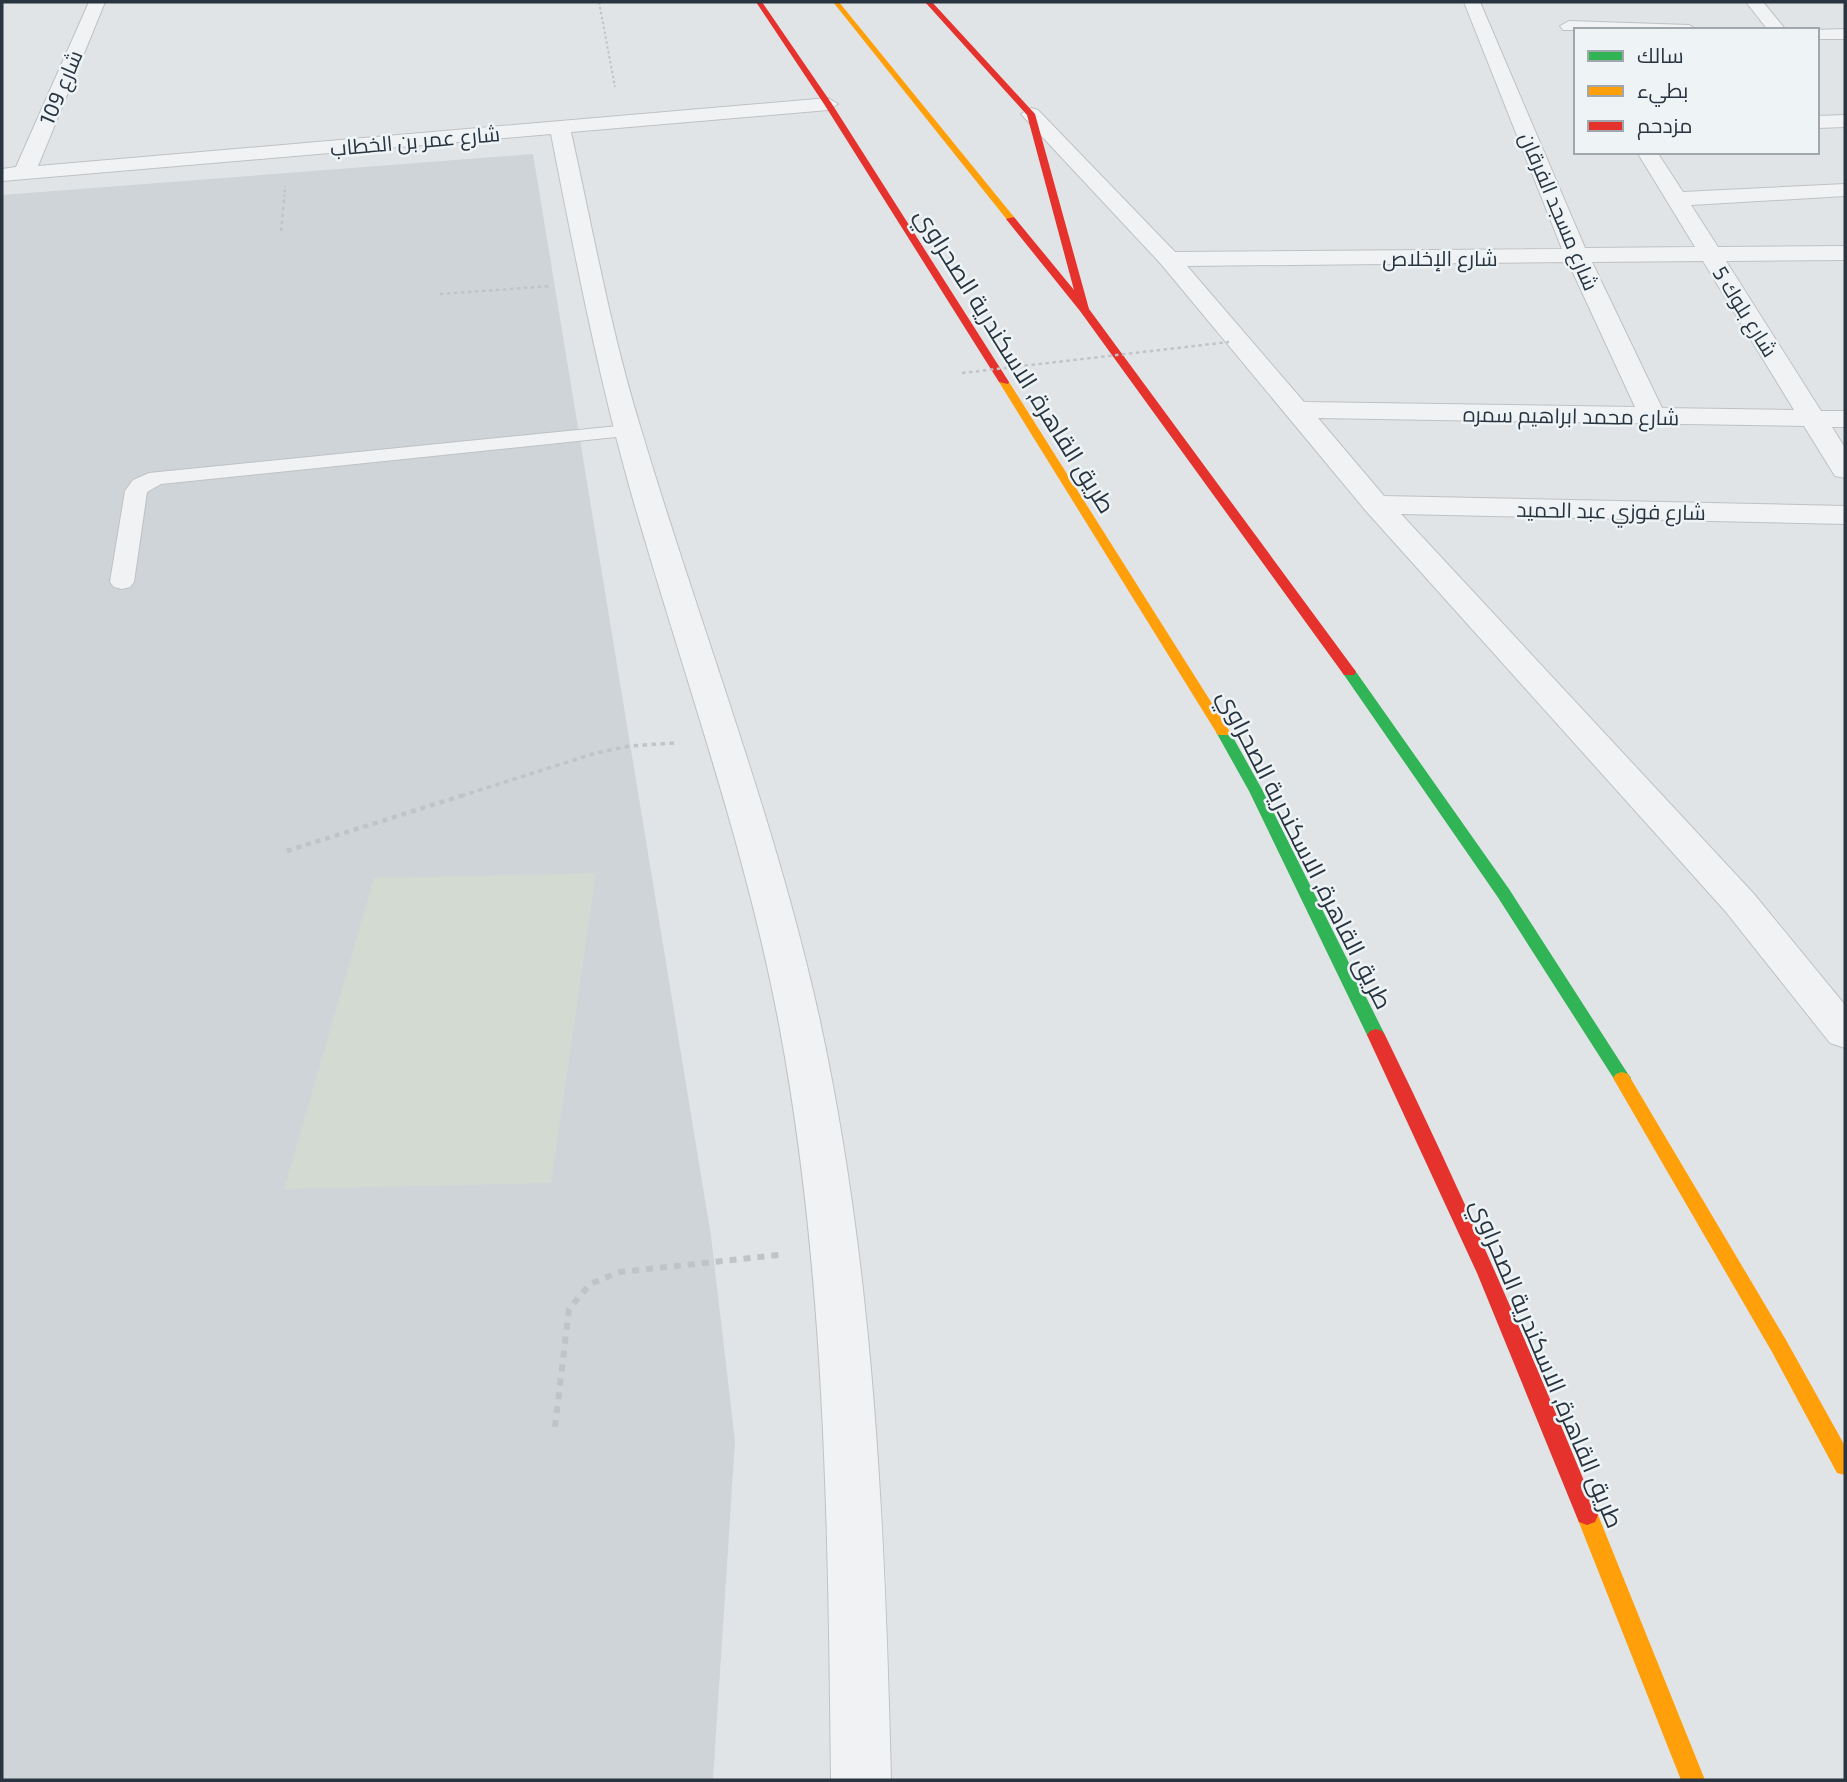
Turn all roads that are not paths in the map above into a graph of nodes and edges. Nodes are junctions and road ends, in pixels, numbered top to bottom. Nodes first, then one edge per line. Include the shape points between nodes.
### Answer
1 (97, 2) edge
2 (759, 2) edge
3 (836, 2) edge
4 (928, 2) edge
5 (1472, 2) edge
6 (1754, 2) edge
7 (1559, 10) dead end
8 (1654, 11) dead end
9 (1666, 28) edge
10 (1775, 28) edge
11 (1572, 32) edge
12 (1819, 34) edge
13 (1845, 34) edge
14 (828, 104) junction
15 (1031, 114) junction
16 (1845, 121) edge
17 (1819, 122) edge
18 (560, 127) junction
19 (1648, 154) edge
20 (24, 173) junction
21 (2, 175) edge
22 (1845, 190) edge
23 (1677, 199) junction
24 (1845, 253) edge
25 (1711, 254) junction
26 (1577, 256) junction
27 (1168, 259) junction
28 (1084, 309) junction
29 (1297, 410) junction
30 (1653, 417) junction
31 (1812, 418) junction
32 (1845, 419) edge
33 (628, 431) junction
34 (1845, 470) edge
35 (1376, 505) junction
36 (1845, 515) edge
37 (122, 582) dead end
38 (1845, 1033) edge
39 (1845, 1466) edge
40 (861, 1780) edge
41 (1693, 1780) edge

1 - 20 street, شارع 109
2 - 14 main road, طريق القاهرة, الاسكندرية الصحراوي
3 - 28 main road
4 - 15 main road
5 - 26 street, شارع مسجد الفرقان
6 - 10 street
7 - 11 street
8 - 9 street
12 - 13 street
14 - 18 street, شارع عمر بن الخطاب
14 - 41 main road, طريق القاهرة, الاسكندرية الصحراوي via 1209,708 1256,791 1424,1131 1525,1359
15 - 27 street
15 - 28 main road
16 - 17 street
18 - 20 street, شارع عمر بن الخطاب
18 - 33 street
19 - 23 street, شارع بلوك 5
20 - 21 street, شارع عمر بن الخطاب
22 - 23 street
23 - 25 street, شارع بلوك 5
24 - 25 street, شارع الإخلاص
25 - 26 street, شارع الإخلاص
25 - 31 street, شارع بلوك 5
26 - 27 street, شارع الإخلاص
26 - 30 street, شارع مسجد الفرقان
27 - 29 street
28 - 39 main road via 1503,892 1629,1090
29 - 30 street, شارع محمد ابراهيم سمره
29 - 35 street
30 - 31 street, شارع محمد ابراهيم سمره
31 - 32 street, شارع محمد ابراهيم سمره
31 - 34 street, شارع بلوك 5
33 - 37 lane via 157,478 136,491
33 - 40 street via 761,859 820,1128 836,1249 854,1491
35 - 36 street, شارع فوزي عبد الحميد
35 - 38 street via 1741,903

